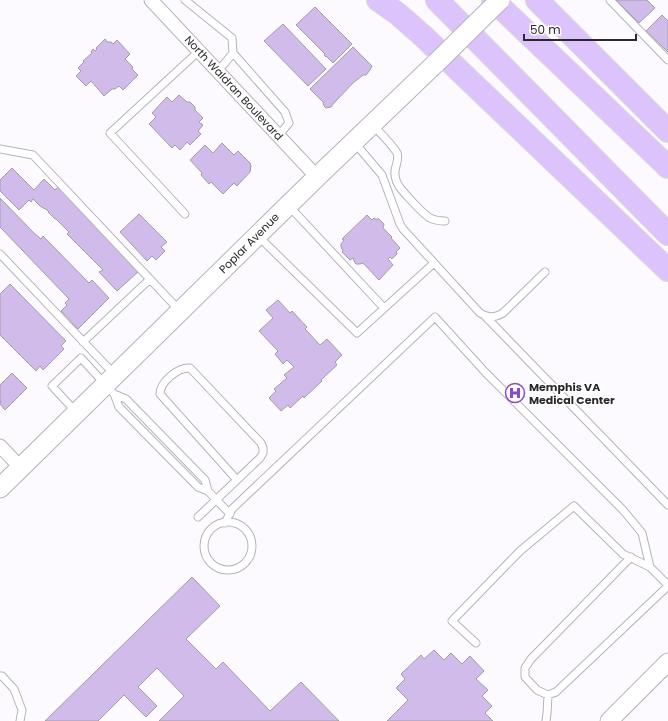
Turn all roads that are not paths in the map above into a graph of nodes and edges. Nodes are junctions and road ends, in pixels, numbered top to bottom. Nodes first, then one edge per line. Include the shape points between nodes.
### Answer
1 (151, 0) edge
2 (185, 0) edge
3 (378, 0) edge
4 (437, 0) edge
5 (493, 0) edge
6 (500, 0) edge
7 (537, 0) edge
8 (610, 0) edge
9 (199, 51) junction
10 (233, 53) junction
11 (668, 60) edge
12 (217, 70) junction
13 (372, 124) junction
14 (668, 131) edge
15 (278, 136) junction
16 (354, 142) junction
17 (0, 149) edge
18 (668, 167) edge
19 (317, 177) junction
20 (288, 205) junction
21 (186, 214) dead end
22 (445, 221) dead end
23 (668, 234) edge
24 (257, 235) junction
25 (0, 254) edge
26 (434, 263) junction
27 (668, 270) edge
28 (545, 272) dead end
29 (150, 279) junction
30 (384, 308) junction
31 (180, 311) junction
32 (485, 316) junction
33 (84, 342) junction
34 (111, 385) junction
35 (77, 413) junction
36 (0, 446) edge
37 (21, 468) junction
38 (237, 480) junction
39 (0, 488) edge
40 (216, 500) junction
41 (668, 505) edge
42 (230, 514) junction
43 (198, 517) dead end
44 (225, 522) junction
45 (631, 557) junction
46 (650, 567) junction
47 (668, 585) edge
48 (476, 643) dead end
49 (668, 662) edge
50 (0, 676) edge
51 (548, 695) junction
52 (20, 721) edge
53 (546, 721) edge
54 (609, 721) edge

1 - 9 street, North Waldran Boulevard
2 - 10 lane via 232,38
3 - 27 highway via 429,42
4 - 23 highway
5 - 18 highway
6 - 13 main road, Poplar Avenue, bridge
7 - 14 highway
8 - 11 lane
9 - 12 street, North Waldran Boulevard
9 - 21 lane via 110,133
10 - 12 lane
10 - 15 lane via 285,112 289,123
12 - 15 street, North Waldran Boulevard
13 - 16 main road, Poplar Avenue
13 - 22 lane via 398,155 394,174 400,188 430,218
15 - 19 street, North Waldran Boulevard
16 - 19 main road, Poplar Avenue
16 - 26 lane via 382,175 402,229
17 - 29 lane via 33,155
19 - 20 main road, Poplar Avenue
20 - 24 main road, Poplar Avenue
20 - 30 lane
24 - 30 lane via 357,333
24 - 31 main road, Poplar Avenue
25 - 33 lane
26 - 30 lane
26 - 32 lane
28 - 32 lane via 503,313
29 - 31 lane
29 - 33 lane
31 - 34 main road, Poplar Avenue
32 - 41 lane
33 - 34 lane
34 - 35 main road, Poplar Avenue
34 - 35 lane via 80,358 52,386
34 - 40 lane via 119,406 198,487 208,491
35 - 37 main road, Poplar Avenue
36 - 37 street
37 - 39 main road, Poplar Avenue
38 - 38 lane via 160,394 162,385 180,369 190,368 261,443 263,453 260,458
38 - 40 lane
40 - 42 lane
40 - 43 lane
42 - 44 lane
42 - 46 lane via 232,509 435,317 623,510 642,534
44 - 44 lane via 211,529 206,536 204,551 207,558 218,568 233,570 247,561 250,554 250,538 240,526
45 - 46 lane
45 - 48 lane via 623,554 574,506 520,551 452,621
45 - 51 lane via 525,668 525,677 537,690
46 - 47 lane
47 - 51 lane via 556,692
49 - 54 street
50 - 52 lane via 14,689 22,710
51 - 53 lane

